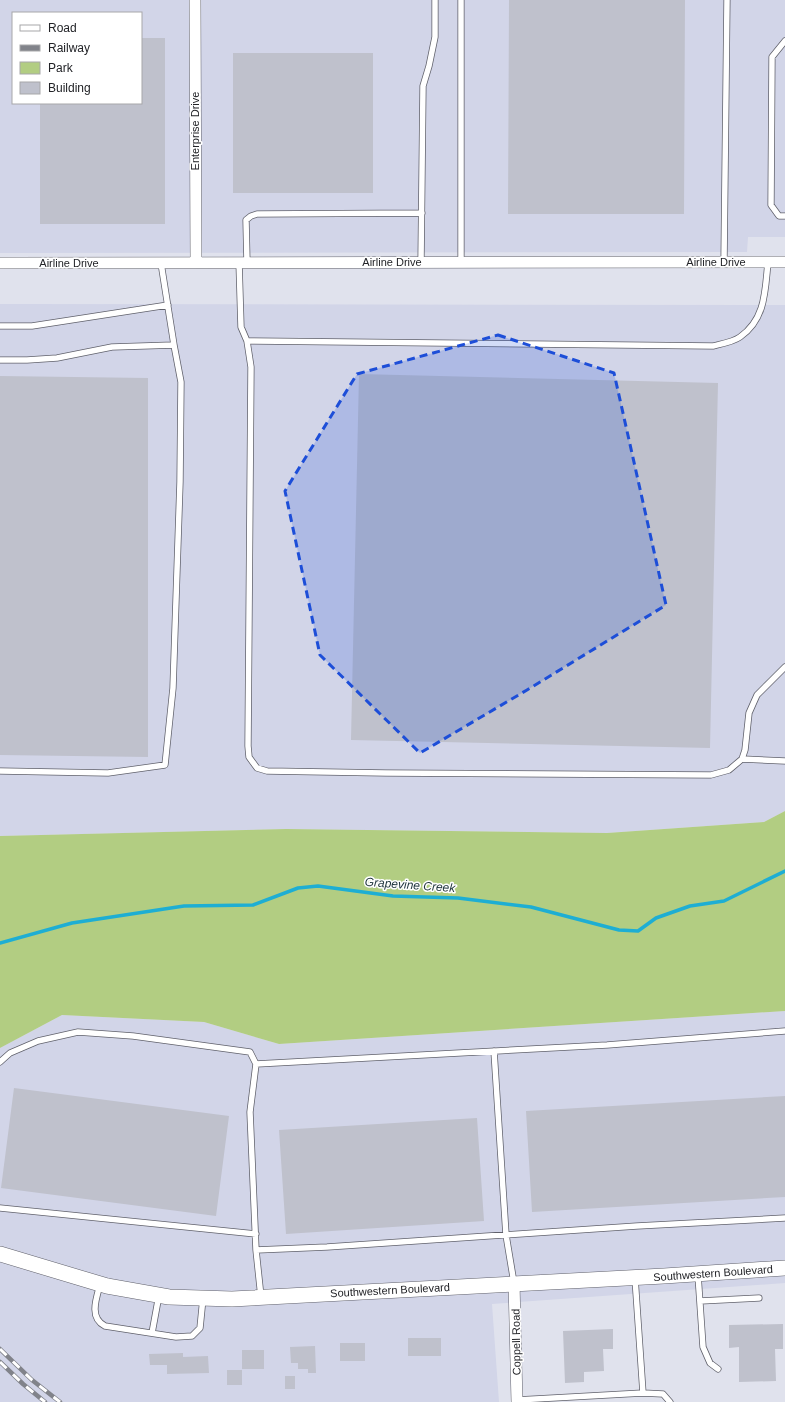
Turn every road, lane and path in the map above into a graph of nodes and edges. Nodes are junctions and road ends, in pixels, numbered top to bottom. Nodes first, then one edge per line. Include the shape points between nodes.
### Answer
1 (195, 0) edge
2 (435, 0) edge
3 (461, 0) edge
4 (727, 0) edge
5 (785, 41) edge
6 (422, 213) junction
7 (785, 216) edge
8 (243, 262) junction
9 (421, 262) junction
10 (461, 262) junction
11 (724, 262) junction
12 (768, 262) junction
13 (785, 262) edge
14 (0, 263) edge
15 (161, 263) junction
16 (196, 263) junction
17 (168, 305) junction
18 (0, 326) edge
19 (247, 341) junction
20 (174, 345) junction
21 (0, 360) edge
22 (785, 667) edge
23 (742, 759) junction
24 (785, 760) edge
25 (0, 771) edge
26 (785, 1031) edge
27 (494, 1051) junction
28 (0, 1062) edge
29 (256, 1064) junction
30 (0, 1208) edge
31 (785, 1218) edge
32 (256, 1234) junction
33 (506, 1235) junction
34 (256, 1250) junction
35 (0, 1254) edge
36 (785, 1268) edge
37 (698, 1274) junction
38 (636, 1277) junction
39 (514, 1283) junction
40 (101, 1284) junction
41 (159, 1295) junction
42 (261, 1297) junction
43 (203, 1298) junction
44 (759, 1298) dead end
45 (700, 1302) junction
46 (152, 1333) junction
47 (718, 1369) dead end
48 (643, 1393) junction
49 (517, 1401) edge
50 (670, 1402) edge

1 - 16 street, Enterprise Drive
2 - 6 lane via 435,37 423,86
3 - 10 lane
4 - 11 lane
5 - 7 lane via 772,57 771,205 780,216
6 - 8 lane via 257,214 246,220
6 - 9 lane
8 - 9 street, Airline Drive
8 - 16 street, Airline Drive
8 - 19 lane via 240,327
9 - 10 street, Airline Drive
10 - 11 street, Airline Drive
11 - 12 street, Airline Drive
12 - 13 street, Airline Drive
12 - 19 lane via 764,302 756,322 739,338 713,346
14 - 15 street, Airline Drive
15 - 16 street, Airline Drive
15 - 17 lane
17 - 18 lane via 32,326
17 - 20 lane
19 - 23 lane via 251,367 248,746 249,757 257,768 267,771 386,773 711,775 729,770
20 - 21 lane via 112,347 58,358
20 - 25 lane via 181,382 180,482 172,688 165,765 108,773
22 - 23 lane via 757,695 749,713
23 - 24 lane
26 - 27 lane
27 - 29 lane
27 - 33 lane
28 - 29 lane via 10,1053 38,1041 78,1032 133,1036 250,1052
29 - 32 lane via 250,1112
30 - 32 lane
31 - 33 lane
32 - 34 lane
33 - 34 lane
33 - 39 lane
34 - 42 lane
35 - 40 street, Southwestern Boulevard
36 - 37 street, Southwestern Boulevard
37 - 38 street, Southwestern Boulevard
37 - 45 lane
38 - 39 street, Southwestern Boulevard
38 - 48 lane
39 - 42 street, Southwestern Boulevard
39 - 49 street, Coppell Road
40 - 41 street, Southwestern Boulevard
40 - 46 lane via 94,1311 100,1323 104,1326
41 - 43 street, Southwestern Boulevard
41 - 46 lane
42 - 43 street, Southwestern Boulevard
43 - 46 lane via 200,1328 192,1336 176,1337
44 - 45 lane
45 - 47 lane via 703,1347 710,1363
48 - 49 lane
48 - 50 lane via 663,1394

